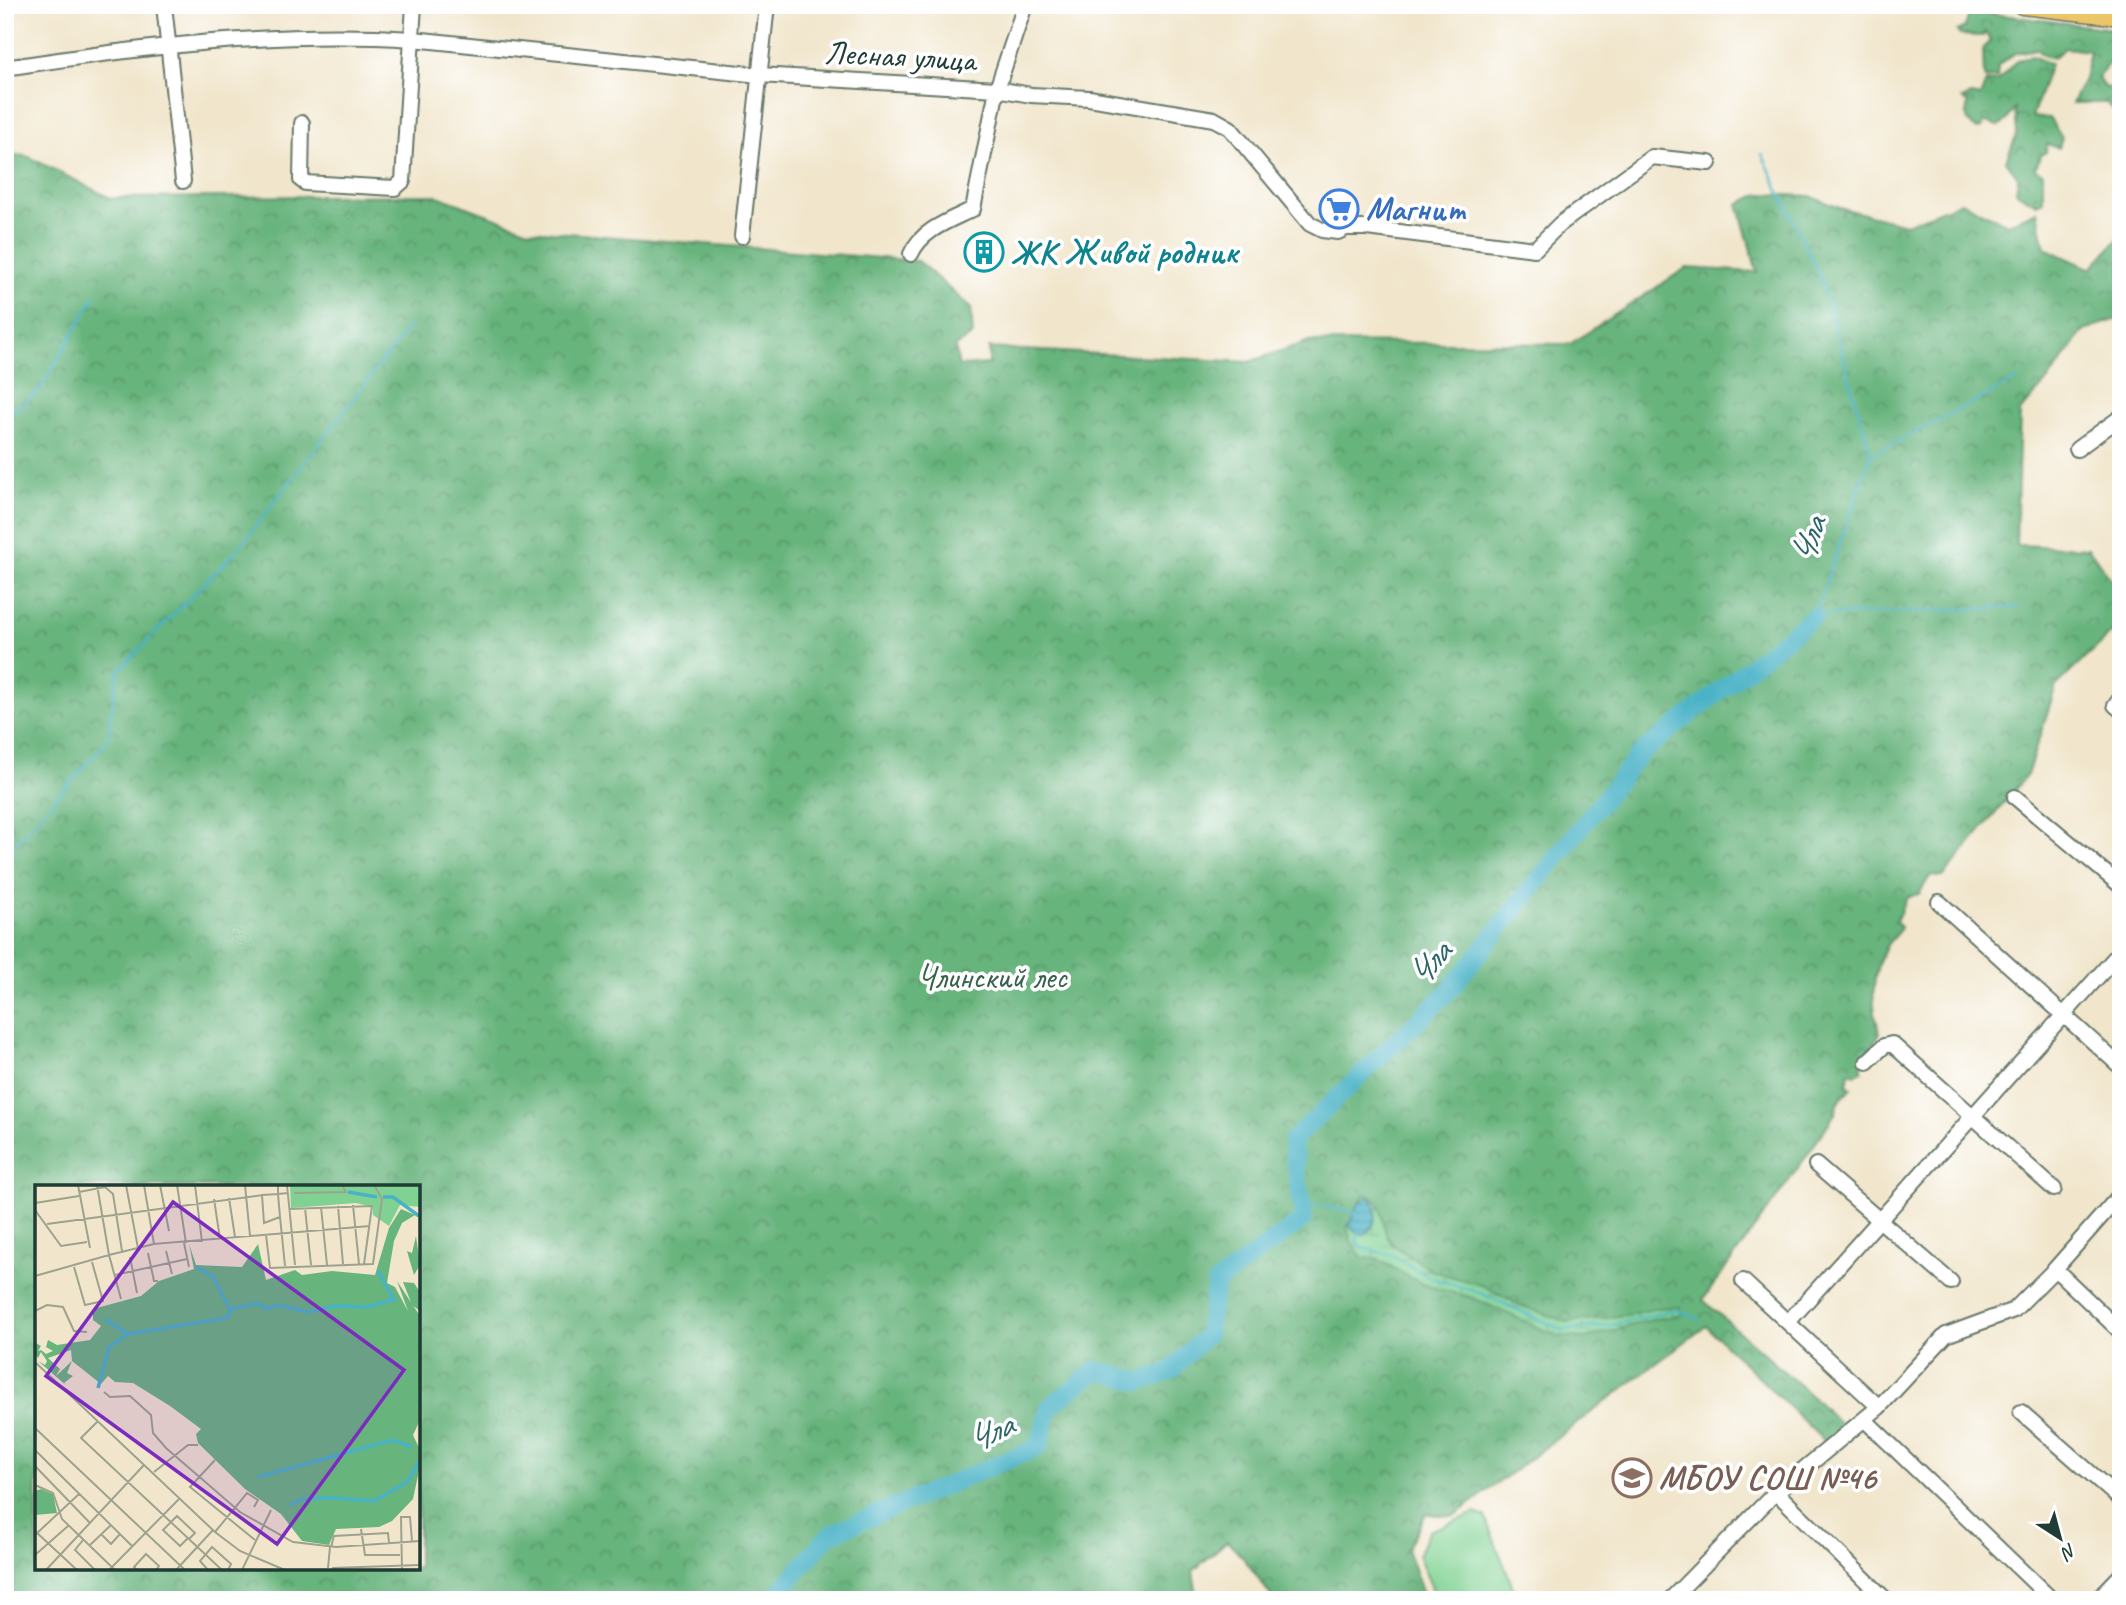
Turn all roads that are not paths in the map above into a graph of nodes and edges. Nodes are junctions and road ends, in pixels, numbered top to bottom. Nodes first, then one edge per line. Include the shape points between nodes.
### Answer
1 (164, 5) edge
2 (414, 5) edge
3 (767, 5) edge
4 (1025, 5) edge
5 (2022, 5) edge
6 (2121, 16) edge
7 (413, 39) junction
8 (169, 44) junction
9 (5, 68) edge
10 (759, 75) junction
11 (998, 89) junction
12 (302, 123) dead end
13 (1709, 163) dead end
14 (183, 181) dead end
15 (742, 236) dead end
16 (911, 254) dead end
17 (2121, 417) edge
18 (2077, 449) dead end
19 (2015, 797) dead end
20 (2121, 886) edge
21 (1939, 902) dead end
22 (2121, 951) edge
23 (2065, 1014) junction
24 (1867, 1062) dead end
25 (2121, 1067) edge
26 (1974, 1116) junction
27 (1816, 1165) dead end
28 (2054, 1189) dead end
29 (2121, 1194) edge
30 (1881, 1219) junction
31 (2055, 1269) junction
32 (1744, 1281) dead end
33 (1951, 1282) dead end
34 (1789, 1321) junction
35 (2121, 1332) edge
36 (1879, 1407) junction
37 (2021, 1412) dead end
38 (1865, 1420) junction
39 (1776, 1492) junction
40 (2121, 1500) edge
41 (2121, 1575) edge
42 (1682, 1588) junction
43 (1670, 1600) edge
44 (1694, 1600) edge
45 (1886, 1600) edge
46 (2052, 1600) edge
47 (2096, 1600) edge

1 - 8 street
2 - 7 street
3 - 10 street
4 - 11 street
5 - 6 main road
7 - 8 street, Лесная улица via 362,36
7 - 10 street, Лесная улица
7 - 12 street via 403,181 395,188 305,183 301,180
8 - 9 street, Лесная улица
8 - 14 street
10 - 11 street, Лесная улица
10 - 15 street
11 - 13 street, Лесная улица via 1089,98 1214,119 1241,139 1310,224 1338,232 1367,228 1535,249 1560,224 1652,157
11 - 16 street via 973,209 931,230
17 - 18 street
19 - 20 street
21 - 23 street
22 - 23 street
23 - 25 street
23 - 26 street
24 - 26 street via 1892,1044
26 - 28 street
26 - 30 street
27 - 30 street
29 - 31 street
30 - 33 street
30 - 34 street
31 - 35 street
31 - 36 street via 2014,1310 1946,1335
32 - 34 street
34 - 36 street
36 - 38 street
37 - 40 street
38 - 39 street
38 - 46 street
39 - 42 street
39 - 45 street
41 - 47 street
42 - 43 street
42 - 44 street

